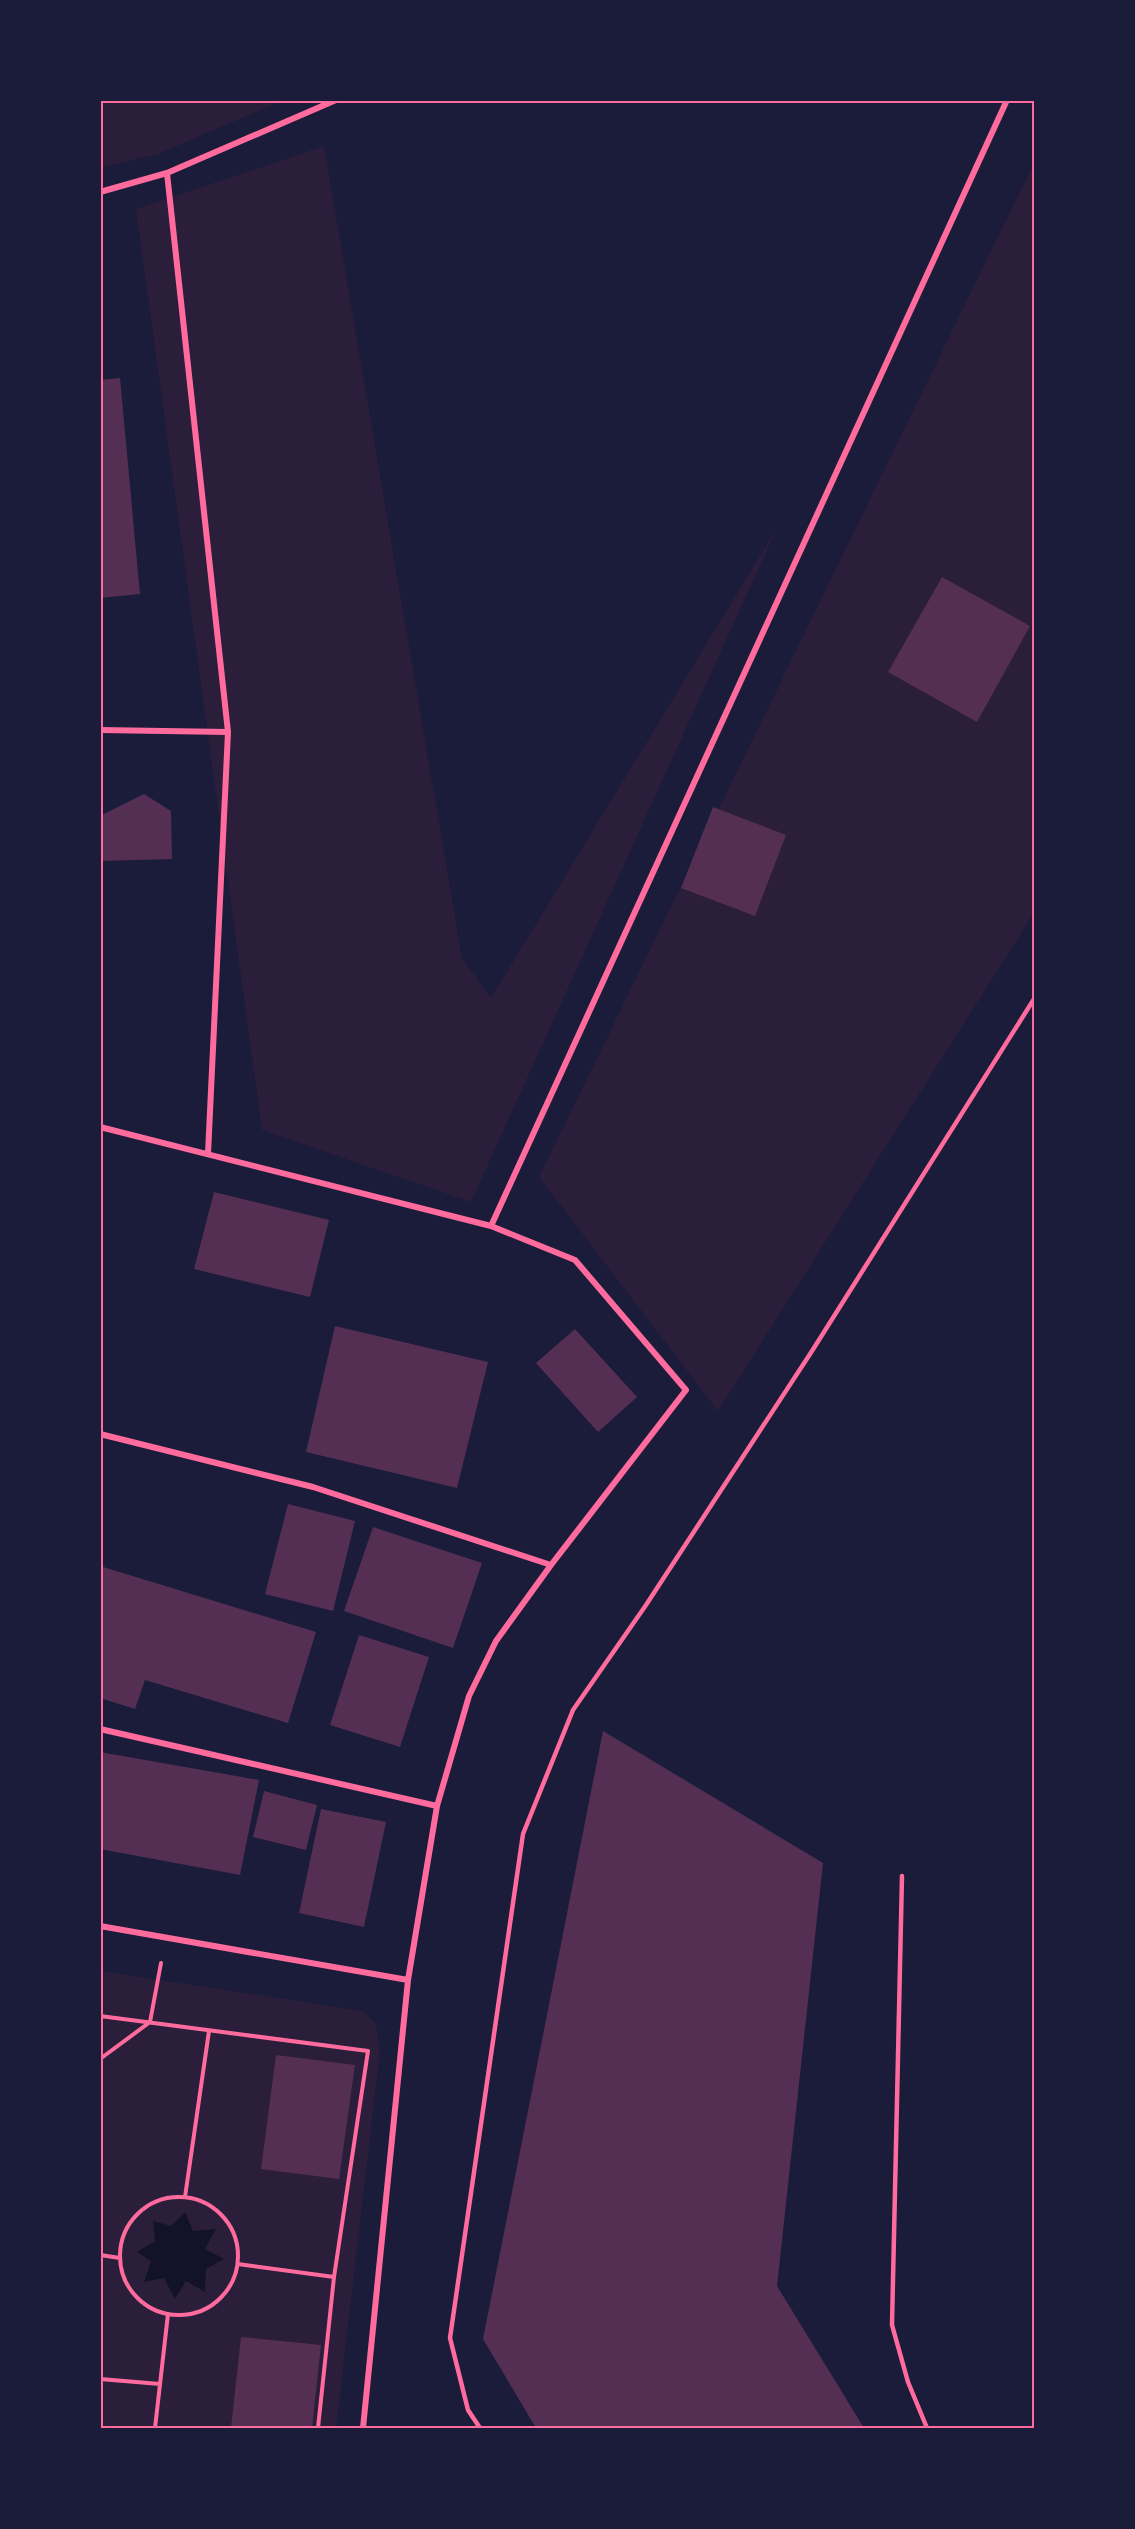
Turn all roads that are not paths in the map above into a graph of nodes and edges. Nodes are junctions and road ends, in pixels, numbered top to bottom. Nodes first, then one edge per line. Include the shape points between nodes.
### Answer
1 (336, 100) edge
2 (1007, 100) edge
3 (167, 173) junction
4 (100, 192) edge
5 (100, 730) edge
6 (228, 732) junction
7 (1035, 999) edge
8 (100, 1127) edge
9 (207, 1154) junction
10 (490, 1226) junction
11 (100, 1434) edge
12 (551, 1564) junction
13 (100, 1729) edge
14 (437, 1806) junction
15 (902, 1876) dead end
16 (100, 1926) edge
17 (408, 1980) junction
18 (363, 2428) edge
19 (480, 2428) edge
20 (927, 2428) edge

1 - 3 street
2 - 10 street
3 - 4 street
3 - 6 street
5 - 6 street
6 - 9 street
7 - 19 lane via 806,1361 573,1710 523,1834 450,2338 468,2410
8 - 9 street
9 - 10 street
10 - 12 street via 575,1260 686,1390
11 - 12 street via 313,1487
12 - 14 street via 496,1641 469,1696
13 - 14 street
14 - 17 street
15 - 20 lane via 892,2325 908,2382
16 - 17 street
17 - 18 street

